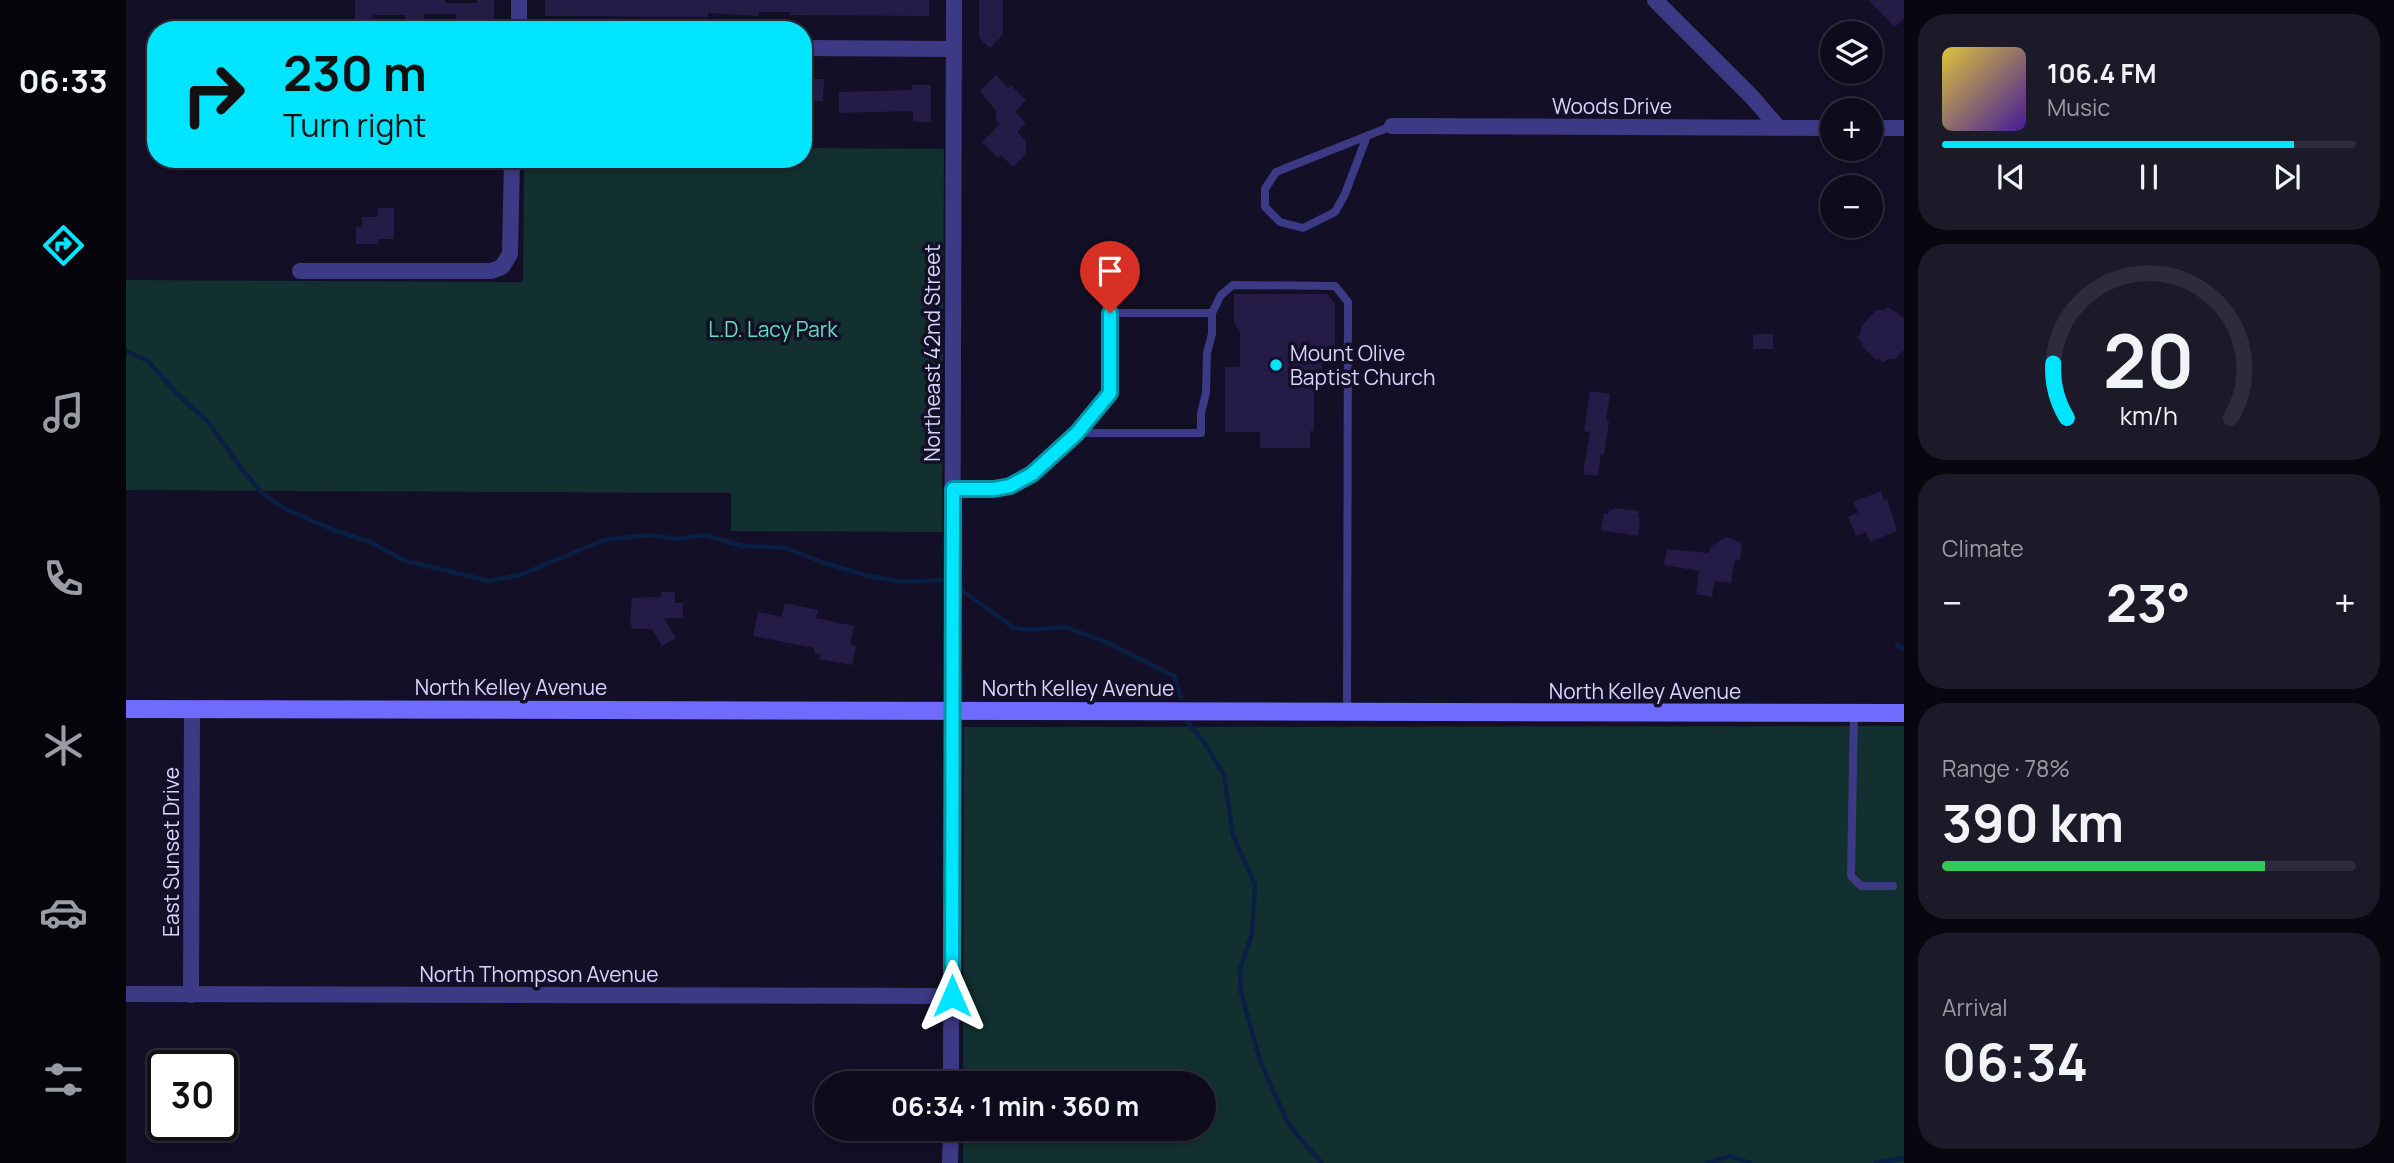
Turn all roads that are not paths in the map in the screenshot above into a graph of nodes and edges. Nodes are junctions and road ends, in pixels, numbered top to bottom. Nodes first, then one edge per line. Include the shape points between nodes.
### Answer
1 (519, 0) edge
2 (954, 0) edge
3 (1655, 0) edge
4 (519, 21) edge
5 (812, 48) edge
6 (954, 49) junction
7 (1392, 126) joint
8 (1778, 127) junction
9 (1820, 128) edge
10 (1883, 128) edge
11 (1904, 128) edge
12 (1367, 136) junction
13 (512, 168) edge
14 (300, 271) dead end
15 (1212, 313) junction
16 (1077, 433) junction
17 (953, 489) junction
18 (126, 709) edge
19 (192, 709) junction
20 (953, 710) junction
21 (1346, 713) junction
22 (1854, 713) junction
23 (1904, 713) edge
24 (1893, 886) dead end
25 (126, 994) edge
26 (191, 995) junction
27 (952, 996) junction
28 (951, 1071) edge
29 (951, 1141) edge
30 (950, 1163) edge

1 - 4 street
2 - 6 street, Northeast 42nd Street
3 - 8 street
5 - 6 street
6 - 17 street, Northeast 42nd Street
7 - 8 street, Woods Drive
7 - 12 lane
8 - 9 street, Woods Drive
10 - 11 street
12 - 12 lane via 1276,172 1265,188 1265,207 1280,222 1303,229 1335,212
13 - 14 street via 510,254 502,267 491,271
15 - 16 lane via 1110,313 1110,393
15 - 16 lane via 1201,433
15 - 21 lane via 1221,295 1233,285 1335,286 1348,302
16 - 17 lane via 1032,474 1010,486
17 - 20 street, Northeast 42nd Street
18 - 19 street, North Kelley Avenue
19 - 20 street, North Kelley Avenue
19 - 26 street, East Sunset Drive
20 - 21 street, North Kelley Avenue
20 - 27 street, Northeast 42nd Street
21 - 22 street, North Kelley Avenue
22 - 23 street, North Kelley Avenue
22 - 24 lane via 1851,876 1861,886
25 - 26 street, North Thompson Avenue
26 - 27 street, North Thompson Avenue
27 - 28 street, Northeast 42nd Street
29 - 30 street

